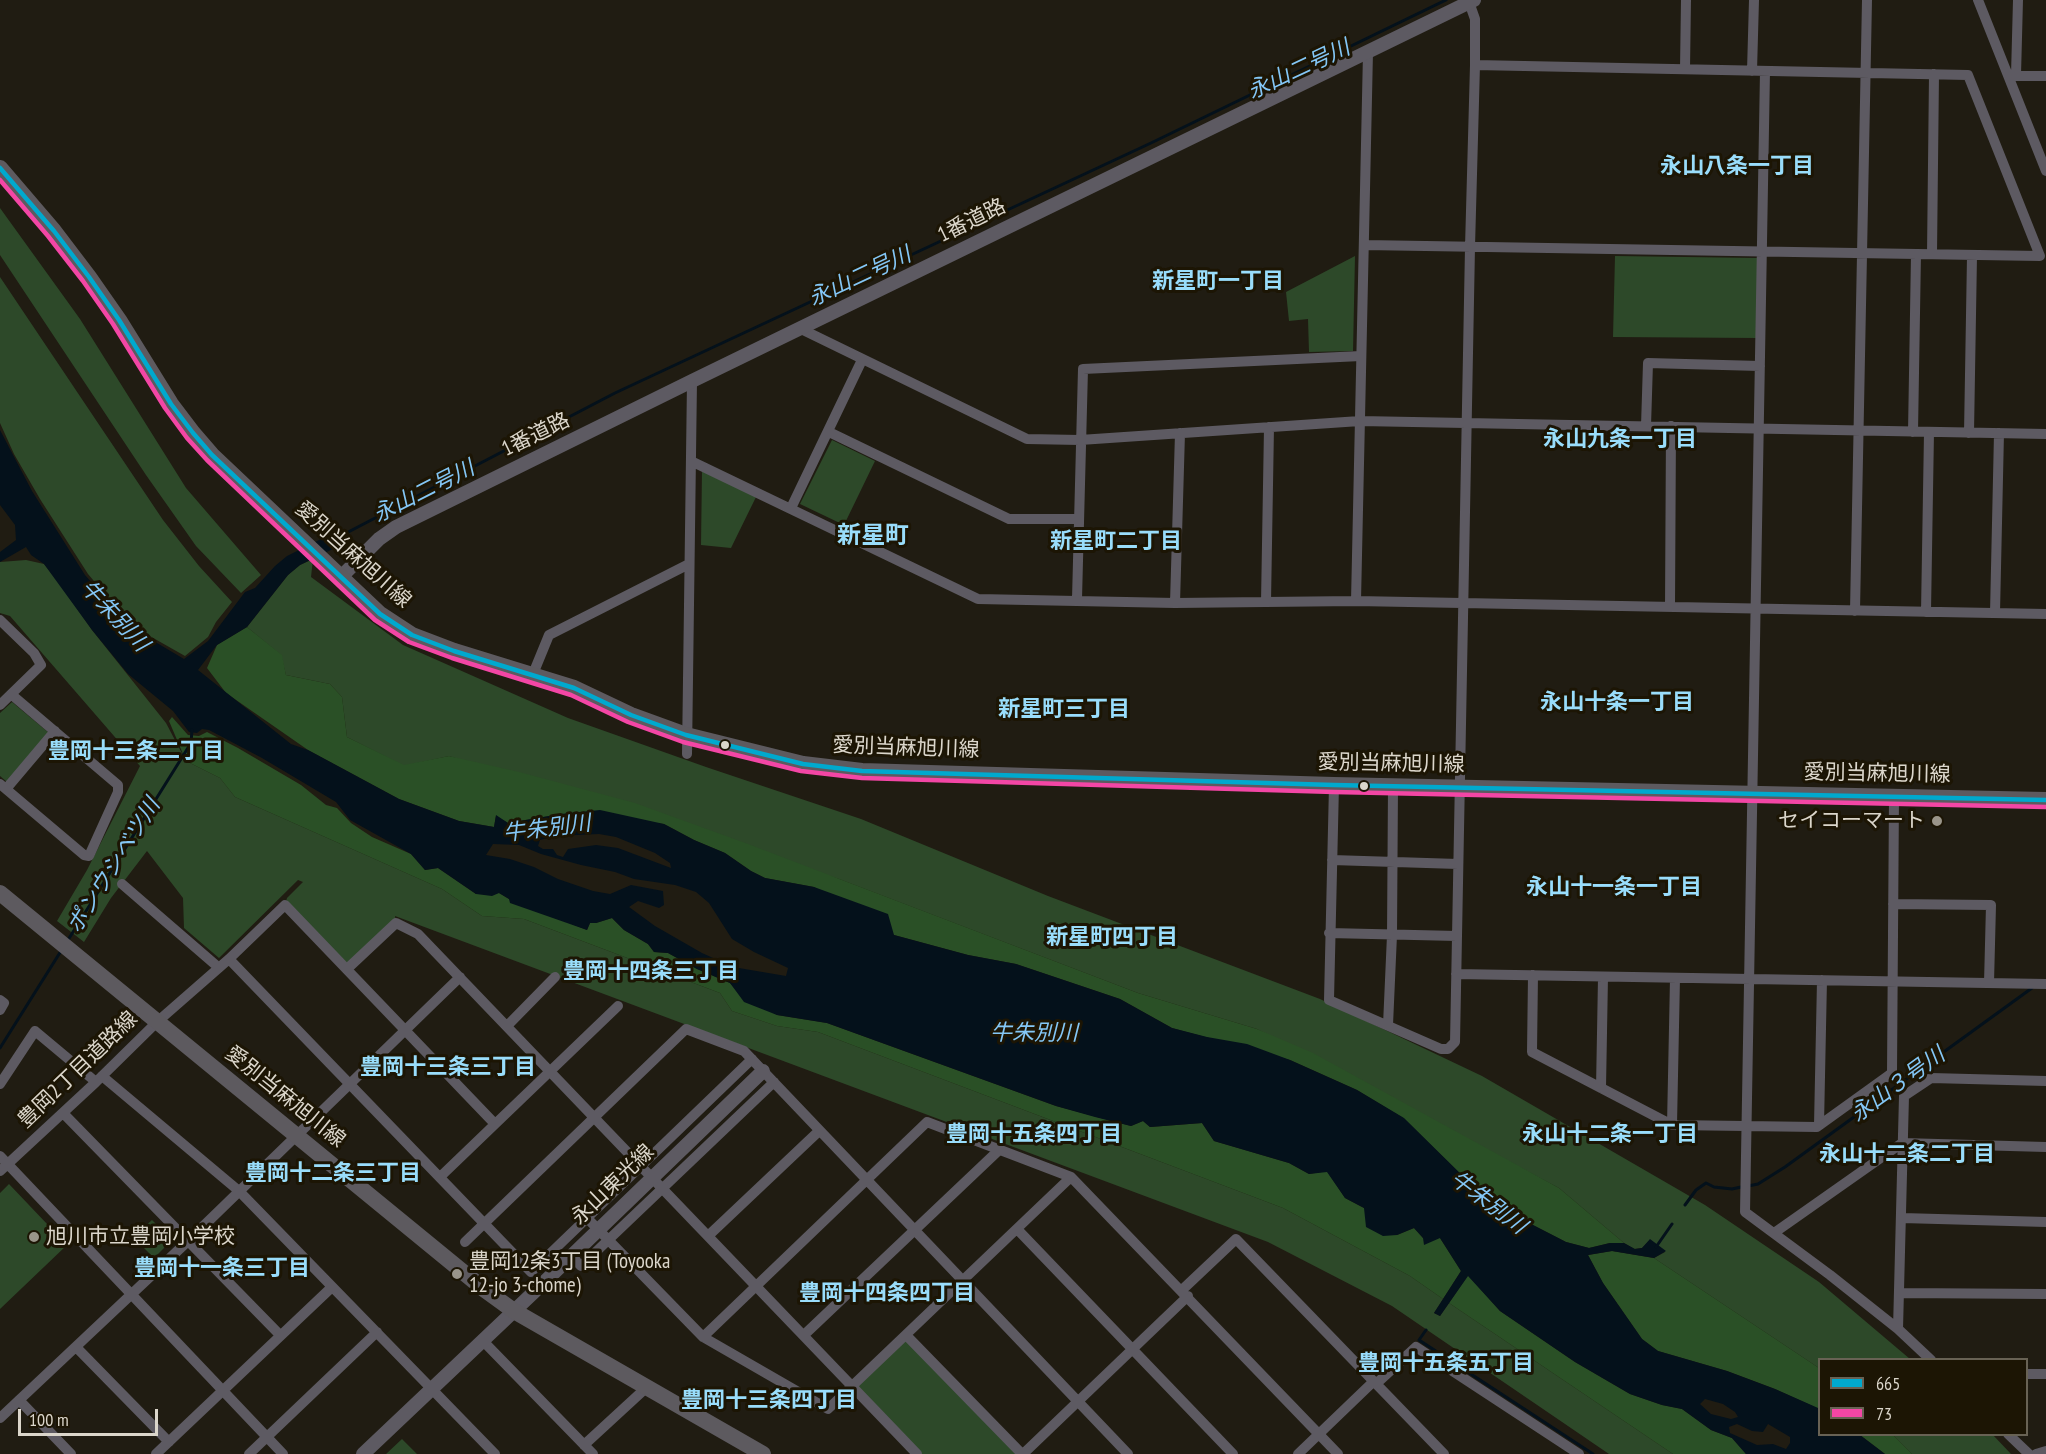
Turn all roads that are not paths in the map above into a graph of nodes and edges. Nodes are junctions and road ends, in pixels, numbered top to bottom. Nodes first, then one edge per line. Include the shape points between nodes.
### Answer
1 (1686, 0) edge
2 (1754, 0) edge
3 (1867, 0) edge
4 (1978, 0) edge
5 (2018, 0) edge
6 (1472, 1) edge
7 (1368, 52) junction
8 (1475, 65) junction
9 (1684, 69) junction
10 (1752, 71) junction
11 (1765, 71) junction
12 (1866, 74) junction
13 (1934, 74) junction
14 (2012, 76) junction
15 (2046, 76) edge
16 (0, 168) edge
17 (2046, 171) edge
18 (1364, 245) junction
19 (1470, 247) junction
20 (1762, 252) junction
21 (1862, 253) junction
22 (1916, 254) junction
23 (1932, 254) junction
24 (1972, 256) junction
25 (2043, 256) edge
26 (800, 328) junction
27 (1361, 356) junction
28 (862, 360) junction
29 (1760, 366) junction
30 (692, 381) junction
31 (1360, 420) junction
32 (1467, 422) junction
33 (1646, 426) junction
34 (1671, 426) junction
35 (1269, 427) junction
36 (1759, 428) junction
37 (1859, 431) junction
38 (829, 432) junction
39 (1913, 432) junction
40 (1929, 432) junction
41 (1180, 433) junction
42 (1969, 433) junction
43 (1999, 433) junction
44 (2046, 434) edge
45 (1080, 440) junction
46 (693, 462) junction
47 (791, 508) junction
48 (1078, 519) junction
49 (690, 564) junction
50 (340, 578) junction
51 (1077, 599) junction
52 (1356, 601) junction
53 (1266, 602) junction
54 (1175, 603) junction
55 (1464, 604) junction
56 (1670, 607) junction
57 (1755, 609) junction
58 (1855, 611) junction
59 (1926, 612) junction
60 (1995, 613) junction
61 (2046, 614) edge
62 (0, 620) edge
63 (533, 675) junction
64 (12, 694) junction
65 (0, 705) edge
66 (55, 731) junction
67 (686, 735) junction
68 (687, 754) dead end
69 (1334, 785) junction
70 (1393, 786) junction
71 (3, 787) edge
72 (1460, 788) junction
73 (1752, 795) junction
74 (1894, 796) junction
75 (2046, 800) edge
76 (1332, 860) junction
77 (1393, 861) junction
78 (1458, 864) junction
79 (122, 884) dead end
80 (1, 895) edge
81 (1893, 904) junction
82 (1329, 933) junction
83 (1392, 935) junction
84 (1457, 936) junction
85 (229, 959) junction
86 (218, 967) junction
87 (347, 969) junction
88 (1456, 974) junction
89 (1533, 975) junction
90 (460, 977) junction
91 (555, 977) dead end
92 (1603, 977) junction
93 (1675, 978) junction
94 (1749, 979) junction
95 (1822, 980) junction
96 (1893, 981) junction
97 (1989, 983) junction
98 (2046, 984) edge
99 (0, 1000) edge
100 (618, 1006) dead end
101 (0, 1010) edge
102 (157, 1022) junction
103 (1388, 1025) junction
104 (507, 1026) junction
105 (405, 1032) junction
106 (752, 1059) junction
107 (763, 1071) junction
108 (550, 1072) junction
109 (99, 1079) junction
110 (2046, 1081) edge
111 (774, 1082) junction
112 (0, 1084) edge
113 (350, 1084) junction
114 (1601, 1088) junction
115 (63, 1113) junction
116 (697, 1113) junction
117 (595, 1118) junction
118 (495, 1124) junction
119 (708, 1124) junction
120 (1672, 1125) junction
121 (1819, 1125) junction
122 (1746, 1127) junction
123 (819, 1131) junction
124 (296, 1135) junction
125 (718, 1135) junction
126 (1902, 1143) junction
127 (2046, 1147) edge
128 (999, 1150) junction
129 (3, 1164) edge
130 (642, 1166) junction
131 (440, 1177) junction
132 (652, 1177) junction
133 (1071, 1177) junction
134 (865, 1181) junction
135 (663, 1188) junction
136 (238, 1191) junction
137 (587, 1218) junction
138 (1902, 1218) junction
139 (2046, 1222) edge
140 (484, 1224) junction
141 (598, 1229) junction
142 (1017, 1229) junction
143 (914, 1232) junction
144 (1773, 1233) junction
145 (708, 1236) junction
146 (608, 1240) junction
147 (188, 1241) junction
148 (465, 1242) dead end
149 (571, 1256) junction
150 (963, 1282) junction
151 (756, 1285) junction
152 (332, 1287) junction
153 (1185, 1293) junction
154 (1900, 1293) junction
155 (2046, 1294) edge
156 (130, 1295) junction
157 (514, 1311) junction
158 (1898, 1329) junction
159 (377, 1332) junction
160 (280, 1335) junction
161 (804, 1335) junction
162 (906, 1335) junction
163 (703, 1337) junction
164 (483, 1341) junction
165 (76, 1347) junction
166 (1132, 1349) junction
167 (1930, 1358) edge
168 (2028, 1374) edge
169 (2046, 1374) edge
170 (1375, 1382) junction
171 (647, 1387) junction
172 (852, 1387) junction
173 (432, 1388) junction
174 (222, 1391) junction
175 (19, 1400) junction
176 (1078, 1401) junction
177 (0, 1418) edge
178 (1319, 1435) junction
179 (2010, 1436) edge
180 (267, 1437) junction
181 (169, 1442) junction
182 (584, 1444) junction
183 (2046, 1451) edge
184 (912, 1452) edge
185 (1437, 1452) edge
186 (1570, 1452) edge
187 (71, 1454) edge
188 (156, 1454) edge
189 (249, 1454) edge
190 (283, 1454) edge
191 (363, 1454) edge
192 (495, 1454) edge
193 (593, 1454) edge
194 (764, 1454) edge
195 (1022, 1454) edge
196 (1128, 1454) edge
197 (1233, 1454) edge
198 (1298, 1454) edge
199 (1338, 1454) edge
200 (2029, 1454) edge
201 (2037, 1454) edge

1 - 9 street
2 - 10 street
3 - 12 street
4 - 14 street
5 - 14 street
6 - 7 street, 1番道路
6 - 8 street
7 - 18 street
7 - 26 street, 1番道路
8 - 9 street
8 - 19 street
9 - 10 street
10 - 11 street
11 - 12 street
11 - 20 street
12 - 13 street
12 - 21 street
13 - 23 street
13 - 25 street via 1968,75
14 - 15 street
14 - 17 street
16 - 50 main road, 愛別当麻旭川線 via 89,277 193,434
18 - 19 street
18 - 27 street
19 - 20 street
19 - 32 street
20 - 21 street
20 - 29 street
21 - 22 street
21 - 37 street
22 - 23 street
22 - 39 street
23 - 24 street
24 - 25 street
24 - 42 street
26 - 28 street
26 - 30 street, 1番道路
27 - 31 street
27 - 45 street via 1083,369
28 - 38 street
28 - 45 street via 1027,439
29 - 33 street via 1648,363
29 - 36 street
30 - 46 street
30 - 50 street, 1番道路 via 396,527
31 - 32 street
31 - 35 street
31 - 52 street
32 - 33 street
32 - 55 street
33 - 34 street
34 - 36 street
34 - 56 street
35 - 41 street
35 - 53 street
36 - 37 street
36 - 57 street
37 - 39 street
37 - 58 street
38 - 47 street
38 - 48 street via 1009,519
39 - 40 street
40 - 42 street
40 - 59 street
41 - 45 street
41 - 54 street
42 - 43 street
43 - 44 street
43 - 60 street
45 - 48 street
46 - 47 street
46 - 49 street
47 - 51 street via 978,599
48 - 51 street
49 - 63 street via 549,635
49 - 67 street
50 - 63 main road, 愛別当麻旭川線 via 380,614 412,635
51 - 54 street
52 - 53 street
52 - 55 street
53 - 54 street
55 - 56 street
55 - 72 street
56 - 57 street
57 - 58 street
57 - 73 street
58 - 59 street
59 - 60 street
60 - 61 street
62 - 64 street via 41,665
63 - 67 main road, 愛別当麻旭川線
64 - 65 street
64 - 66 street
66 - 71 street
66 - 71 street via 118,785 89,856
67 - 68 street
67 - 69 main road, 愛別当麻旭川線 via 803,764 862,771
69 - 70 main road, 愛別当麻旭川線
69 - 76 street
70 - 72 main road, 愛別当麻旭川線
70 - 77 street
72 - 73 main road, 愛別当麻旭川線
72 - 78 street
73 - 74 main road, 愛別当麻旭川線
73 - 94 street
74 - 75 main road, 愛別当麻旭川線
74 - 81 street
76 - 77 street
76 - 82 street
77 - 78 street
77 - 83 street
78 - 84 street
79 - 86 street
80 - 102 main road, 愛別当麻旭川線
81 - 96 street
81 - 97 street via 1991,905
82 - 83 street
82 - 103 street via 1329,1000
83 - 84 street
83 - 103 street
84 - 88 street
85 - 86 street, 豊岡2丁目道路線
85 - 87 street, 豊岡2丁目道路線 via 285,905
85 - 113 street
86 - 102 street, 豊岡2丁目道路線
87 - 90 street via 396,923 418,934
87 - 105 street
88 - 89 street
88 - 103 street via 1455,1042 1451,1047 1441,1049
89 - 92 street
89 - 114 street via 1532,1052
90 - 104 street
90 - 105 street
91 - 104 street
92 - 93 street
92 - 114 street
93 - 94 street
93 - 120 street
94 - 95 street
94 - 122 street
95 - 96 street
95 - 121 street
96 - 97 street
96 - 121 street via 1892,1073
97 - 98 street
99 - 101 street via 4,1003
100 - 108 street
102 - 109 street, 豊岡2丁目道路線
102 - 124 main road, 愛別当麻旭川線
104 - 108 street
105 - 113 street
105 - 118 street
106 - 107 street
106 - 116 street
106 - 117 street via 744,1051 686,1029
107 - 111 street
107 - 119 street, 永山東光線
108 - 117 street
108 - 118 street
109 - 112 street via 35,1031
109 - 115 street, 豊岡2丁目道路線
109 - 136 street
110 - 126 street via 1931,1078 1904,1096
111 - 123 street
111 - 125 street
113 - 124 street
113 - 131 street
114 - 120 street
115 - 129 street, 豊岡2丁目道路線
115 - 147 street
116 - 119 street
116 - 130 street
117 - 130 street
117 - 140 street
118 - 131 street
119 - 125 street
119 - 132 street, 永山東光線
120 - 122 street
121 - 122 street
122 - 144 street via 1745,1212
123 - 134 street
123 - 145 street
124 - 136 street
124 - 157 main road, 愛別当麻旭川線
125 - 135 street
126 - 127 street
126 - 138 street
126 - 144 street
128 - 133 street
128 - 134 street via 927,1122
128 - 143 street
129 - 156 street
130 - 132 street
130 - 137 street
131 - 140 street
132 - 135 street
132 - 141 street, 永山東光線
133 - 142 street
133 - 153 street
134 - 143 street
134 - 151 street
135 - 145 street
135 - 146 street
136 - 147 street
136 - 152 street
137 - 140 street via 531,1272
137 - 141 street
138 - 139 street
138 - 154 street
140 - 148 street
141 - 146 street
141 - 149 street, 永山東光線
142 - 150 street
142 - 166 street
143 - 150 street
143 - 161 street
144 - 158 street
145 - 151 street
146 - 149 street via 581,1266
146 - 163 street
147 - 156 street
147 - 160 street
149 - 157 street, 永山東光線
150 - 162 street
150 - 176 street
151 - 161 street
151 - 163 street
152 - 159 street
152 - 160 street
153 - 166 street
153 - 170 street via 1236,1239
153 - 178 street
154 - 155 street
154 - 158 street
156 - 165 street
156 - 174 street
157 - 164 street, 永山東光線
157 - 171 main road, 愛別当麻旭川線
158 - 167 street
159 - 173 street
159 - 180 street
160 - 174 street
161 - 172 street
162 - 172 street
162 - 195 street
163 - 172 street via 828,1409
164 - 173 street, 永山東光線
164 - 182 street
165 - 175 street
165 - 181 street
166 - 176 street
166 - 197 street
168 - 169 street
170 - 178 street
170 - 185 street
170 - 186 street via 1416,1347
171 - 182 street
171 - 194 main road, 愛別当麻旭川線
172 - 184 street
173 - 191 street, 永山東光線
173 - 192 street
174 - 180 street
174 - 181 street
175 - 177 street
175 - 187 street
176 - 195 street
176 - 196 street
178 - 198 street
178 - 199 street
179 - 200 street
180 - 189 street
180 - 190 street
181 - 188 street
182 - 193 street
183 - 201 street

